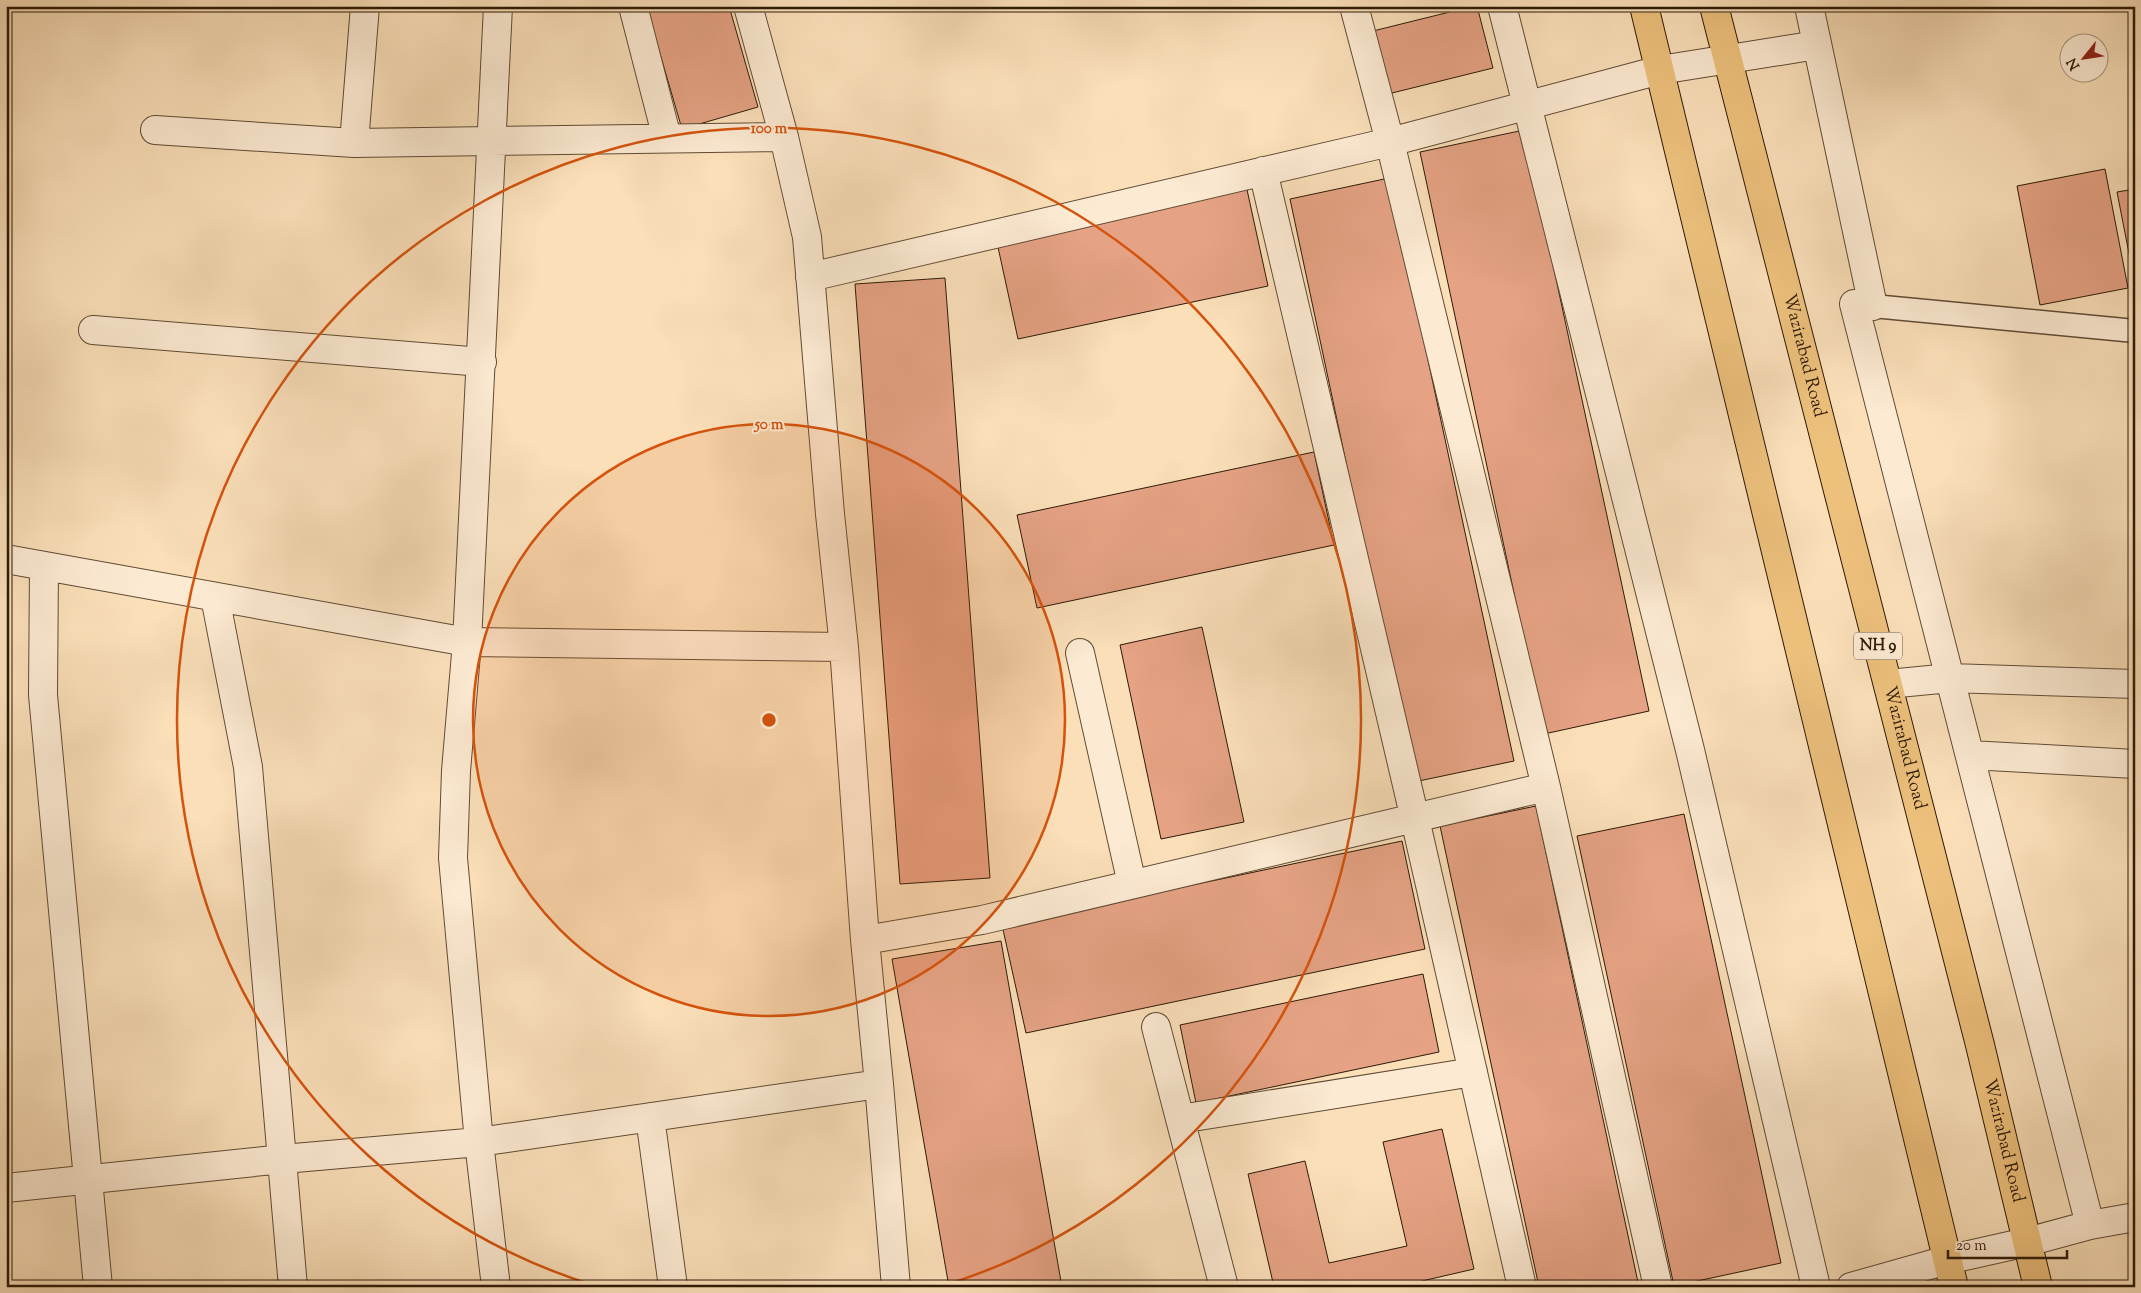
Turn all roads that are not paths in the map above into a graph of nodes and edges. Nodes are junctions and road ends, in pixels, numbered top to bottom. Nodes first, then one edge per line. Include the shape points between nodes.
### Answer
1 (365, 6) edge
2 (498, 6) edge
3 (633, 6) edge
4 (748, 6) edge
5 (1354, 6) edge
6 (1502, 6) edge
7 (1644, 6) edge
8 (1714, 6) edge
9 (1809, 6) edge
10 (1817, 44) junction
11 (1729, 60) junction
12 (1660, 70) junction
13 (1526, 105) junction
14 (155, 130) dead end
15 (784, 136) junction
16 (667, 138) junction
17 (493, 140) junction
18 (1390, 142) junction
19 (354, 143) junction
20 (1263, 171) junction
21 (810, 277) junction
22 (1873, 306) junction
23 (93, 330) dead end
24 (2135, 331) edge
25 (482, 362) junction
26 (6, 560) edge
27 (44, 566) junction
28 (215, 597) junction
29 (467, 642) junction
30 (844, 646) junction
31 (1080, 653) dead end
32 (1950, 678) junction
33 (1888, 684) junction
34 (2135, 684) edge
35 (1970, 754) junction
36 (2135, 764) edge
37 (1546, 787) junction
38 (1415, 819) junction
39 (1132, 884) junction
40 (865, 940) junction
41 (1156, 1027) dead end
42 (1473, 1072) junction
43 (879, 1084) junction
44 (650, 1117) junction
45 (1180, 1119) junction
46 (479, 1142) junction
47 (283, 1160) junction
48 (88, 1180) junction
49 (6, 1188) edge
50 (2135, 1217) edge
51 (2090, 1225) junction
52 (2027, 1242) junction
53 (1947, 1260) junction
54 (98, 1287) edge
55 (293, 1287) edge
56 (496, 1287) edge
57 (673, 1287) edge
58 (896, 1287) edge
59 (1224, 1287) edge
60 (1522, 1287) edge
61 (1658, 1287) edge
62 (1816, 1287) edge
63 (1851, 1287) edge
64 (1954, 1287) edge
65 (2038, 1287) edge

1 - 19 street
2 - 17 street
3 - 16 street
4 - 15 street
5 - 18 street
6 - 13 street
7 - 12 highway
8 - 11 highway, Wazirabad Road / NH 9
9 - 10 street
10 - 11 street
10 - 22 street
11 - 12 street
11 - 33 highway, Wazirabad Road / NH 9
12 - 13 street
12 - 53 highway
13 - 18 street
13 - 62 street via 1690,750
14 - 19 street
15 - 16 street
15 - 21 street via 807,237
16 - 17 street
17 - 19 street
17 - 25 street
18 - 20 street
18 - 37 street
20 - 21 street
20 - 38 street
21 - 30 street
22 - 24 lane
22 - 32 street via 1854,304
23 - 25 street
25 - 29 street
26 - 27 street
27 - 28 street
27 - 48 street via 43,695
28 - 29 street
28 - 47 street via 248,767
29 - 30 street
29 - 46 street via 452,858
30 - 40 street
31 - 39 street
32 - 33 street
32 - 34 street
32 - 35 street
33 - 52 highway, Wazirabad Road / NH 9
35 - 36 street
35 - 51 street
37 - 38 street
37 - 61 street
38 - 39 street
38 - 42 street
39 - 40 street via 982,920
40 - 43 street
41 - 45 street
42 - 45 street
42 - 60 street
43 - 44 street
43 - 58 street
44 - 46 street
44 - 57 street
45 - 59 street
46 - 47 street
46 - 56 street
47 - 48 street
47 - 55 street
48 - 49 street
48 - 54 street
50 - 51 street
51 - 52 street
52 - 53 street
52 - 65 highway, Wazirabad Road / NH 9
53 - 63 street
53 - 64 highway

